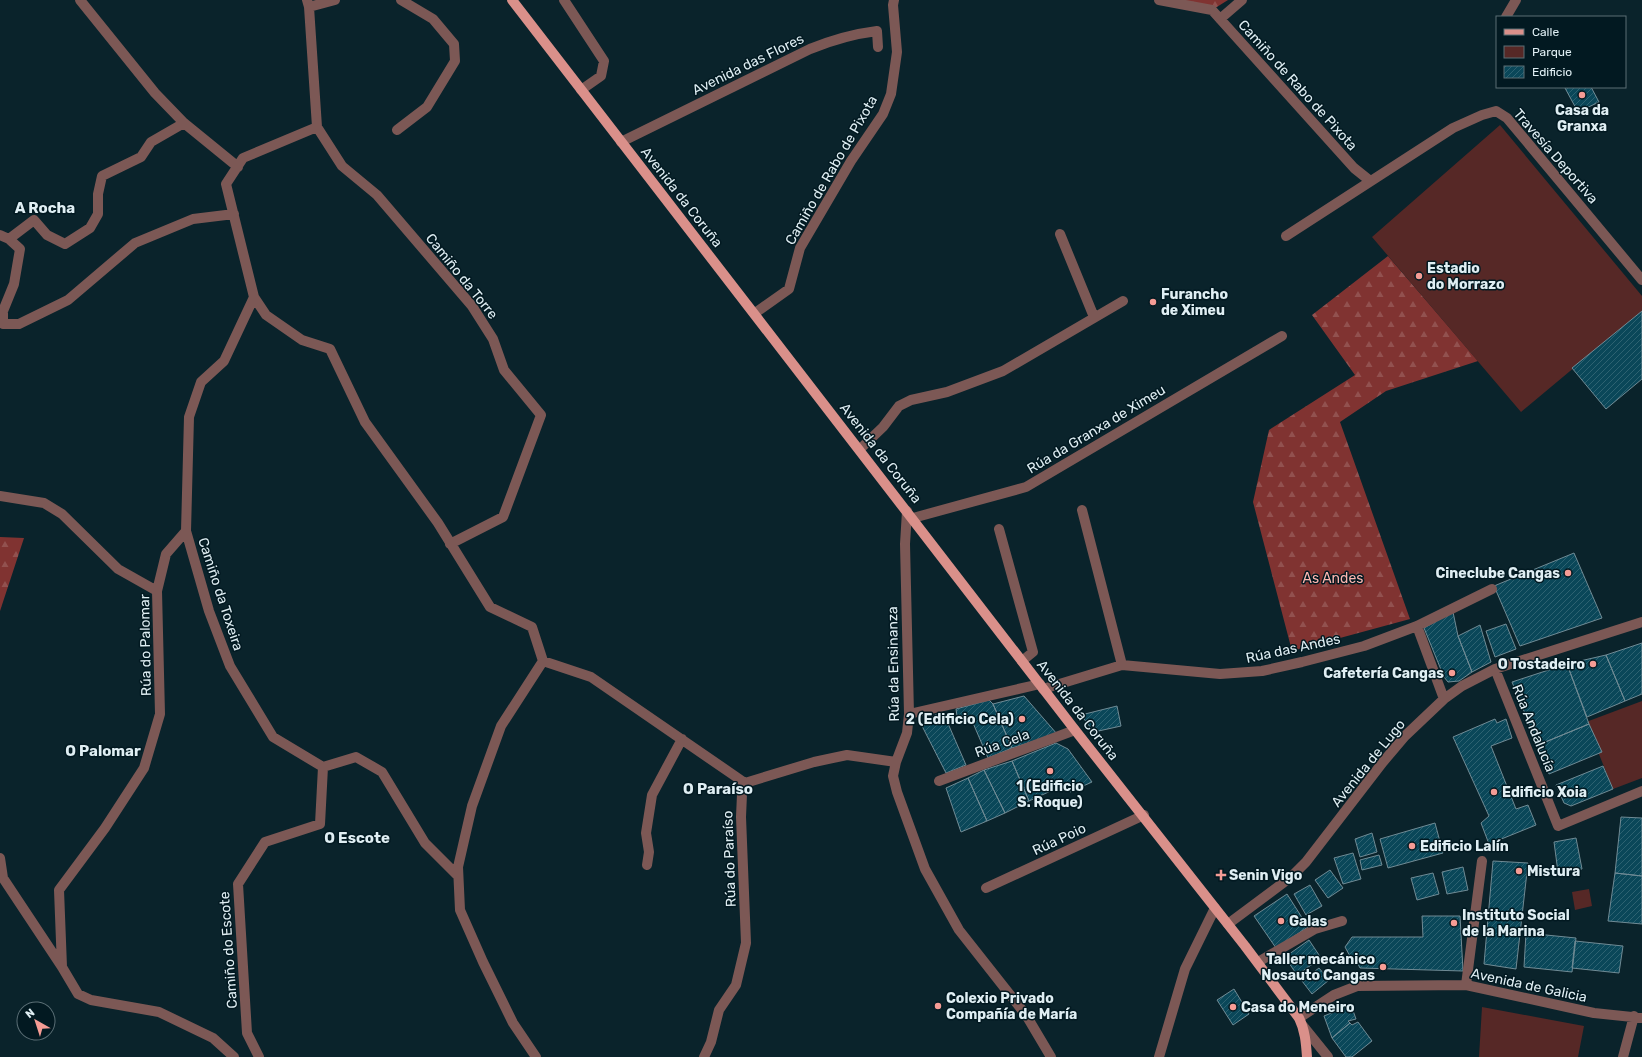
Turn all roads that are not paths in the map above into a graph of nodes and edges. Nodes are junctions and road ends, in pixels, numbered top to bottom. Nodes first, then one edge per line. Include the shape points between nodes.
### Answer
1 (80, 0) edge
2 (335, 0) edge
3 (401, 0) edge
4 (512, 0) edge
5 (564, 0) edge
6 (894, 0) edge
7 (1160, 0) edge
8 (1242, 0) edge
9 (1516, 0) edge
10 (308, 3) edge
11 (1507, 16) edge
12 (1220, 19) junction
13 (878, 47) dead end
14 (581, 90) junction
15 (184, 123) junction
16 (317, 127) junction
17 (397, 130) dead end
18 (621, 142) junction
19 (238, 167) junction
20 (1369, 180) junction
21 (234, 214) junction
22 (1060, 234) dead end
23 (1286, 236) dead end
24 (4, 237) edge
25 (1642, 280) edge
26 (254, 297) junction
27 (1123, 300) dead end
28 (755, 313) junction
29 (1094, 317) junction
30 (1, 325) edge
31 (1282, 336) dead end
32 (860, 449) junction
33 (0, 496) edge
34 (1082, 510) dead end
35 (910, 514) junction
36 (999, 529) dead end
37 (186, 531) junction
38 (450, 544) junction
39 (1492, 589) dead end
40 (157, 591) junction
41 (1642, 622) edge
42 (1417, 626) junction
43 (543, 661) junction
44 (1022, 661) junction
45 (1122, 665) junction
46 (1495, 669) junction
47 (1042, 687) junction
48 (1444, 699) junction
49 (909, 714) junction
50 (1075, 730) junction
51 (682, 739) junction
52 (896, 762) junction
53 (323, 767) junction
54 (939, 781) dead end
55 (745, 783) junction
56 (1642, 791) edge
57 (1144, 816) junction
58 (0, 858) edge
59 (1482, 861) dead end
60 (647, 865) dead end
61 (458, 876) junction
62 (986, 888) dead end
63 (1215, 908) junction
64 (1342, 921) dead end
65 (1228, 924) junction
66 (1258, 962) junction
67 (62, 967) junction
68 (1466, 984) junction
69 (1638, 1017) edge
70 (1301, 1022) junction
71 (234, 1057) edge
72 (259, 1057) edge
73 (536, 1057) edge
74 (704, 1057) edge
75 (1051, 1057) edge
76 (1158, 1057) edge
77 (1307, 1057) edge
78 (1328, 1057) edge
79 (1623, 1057) edge

1 - 15 street via 155,93
2 - 10 street
3 - 17 street via 433,19 454,44 455,61 427,107
4 - 14 main road, Avenida da Coruña
5 - 14 street via 604,61 602,76
6 - 28 street, Camiño de Rabo de Pixota via 896,52 891,94 883,114 800,248 789,289
7 - 12 street, Camiño de Rabo de Pixota via 1212,10
8 - 12 street
9 - 11 street
10 - 16 street
12 - 20 street, Camiño de Rabo de Pixota via 1354,168
13 - 18 street, Avenida das Flores via 877,30 830,40
14 - 18 main road, Avenida da Coruña
15 - 19 street
15 - 24 street via 152,142 141,157 102,176 98,194 98,214 90,228 65,244 47,235 34,220
16 - 19 street via 243,158
16 - 38 street, Camiño da Torre via 342,166 377,195 472,306 493,338 504,370 541,416 503,517
18 - 28 main road, Avenida da Coruña
19 - 21 street via 226,184
20 - 23 street, Travesía Deportiva
20 - 25 street, Travesía Deportiva via 1453,128 1496,111 1508,118
21 - 26 street
21 - 30 street via 193,219 135,243 68,300 19,324
22 - 29 street
24 - 30 street via 20,249 14,284 3,311
26 - 37 street via 224,360 201,382 189,417
26 - 38 street via 266,315 296,336 330,349 365,422 438,523
27 - 29 street
28 - 32 main road, Avenida da Coruña
29 - 32 street via 1003,371 899,406 883,427
31 - 35 street, Rúa da Granxa de Ximeu via 1026,487
32 - 35 main road, Avenida da Coruña
33 - 40 street via 44,503 62,514 118,569
34 - 45 street
35 - 44 main road, Avenida da Coruña
35 - 49 street, Rúa da Ensinanza via 905,544
36 - 44 street via 1033,652
37 - 40 street, Rúa do Palomar via 166,554
37 - 53 street, Camiño da Toxeira via 209,611 230,666 273,737
38 - 43 street via 490,607 532,627
39 - 42 street, Rúa das Andes
40 - 67 street, Rúa do Palomar via 160,714 144,768 105,828 59,890
41 - 46 street, Avenida de Lugo
42 - 45 street, Rúa das Andes via 1364,646 1262,671 1220,674
42 - 48 street
43 - 51 street via 591,676
43 - 61 street via 500,726 472,806
44 - 47 main road, Avenida da Coruña
45 - 47 street, Rúa das Andes
46 - 48 street, Avenida de Lugo via 1462,686
46 - 56 street, Rúa Andalucía via 1558,826
47 - 49 street, Rúa das Andes
47 - 50 main road, Avenida da Coruña
48 - 65 street, Avenida de Lugo via 1401,741 1306,862 1291,877
49 - 52 street, Rúa da Ensinanza via 907,733
50 - 54 street, Rúa Cela
50 - 57 main road, Avenida da Coruña
51 - 55 street
51 - 60 street via 652,795 646,832 649,852
52 - 55 street via 846,755
52 - 75 street, Rúa da Ensinanza via 894,782 925,869 959,930 1026,1015
53 - 61 street via 356,757 382,772 425,843
53 - 72 street, Camiño do Escote via 320,824 265,842 238,884 247,1033
55 - 74 street, Rúa do Paraíso via 741,817 746,943 736,986 719,1010 711,1042
57 - 62 street, Rúa Poio
57 - 63 main road, Avenida da Coruña
58 - 67 street, Rúa do Palomar via 3,878
59 - 68 street
61 - 73 street via 460,910 513,1023
63 - 65 main road, Avenida da Coruña
63 - 76 street via 1185,969
64 - 66 street via 1315,929
65 - 66 main road, Avenida da Coruña
66 - 70 main road, Avenida da Coruña
67 - 71 street, Rúa do Palomar via 78,994 92,1000 159,1012 213,1038
68 - 69 street, Avenida de Galicia via 1594,1013
68 - 70 street, Avenida de Galicia via 1357,986 1334,995
69 - 79 street
70 - 77 main road via 1306,1039
70 - 78 street

